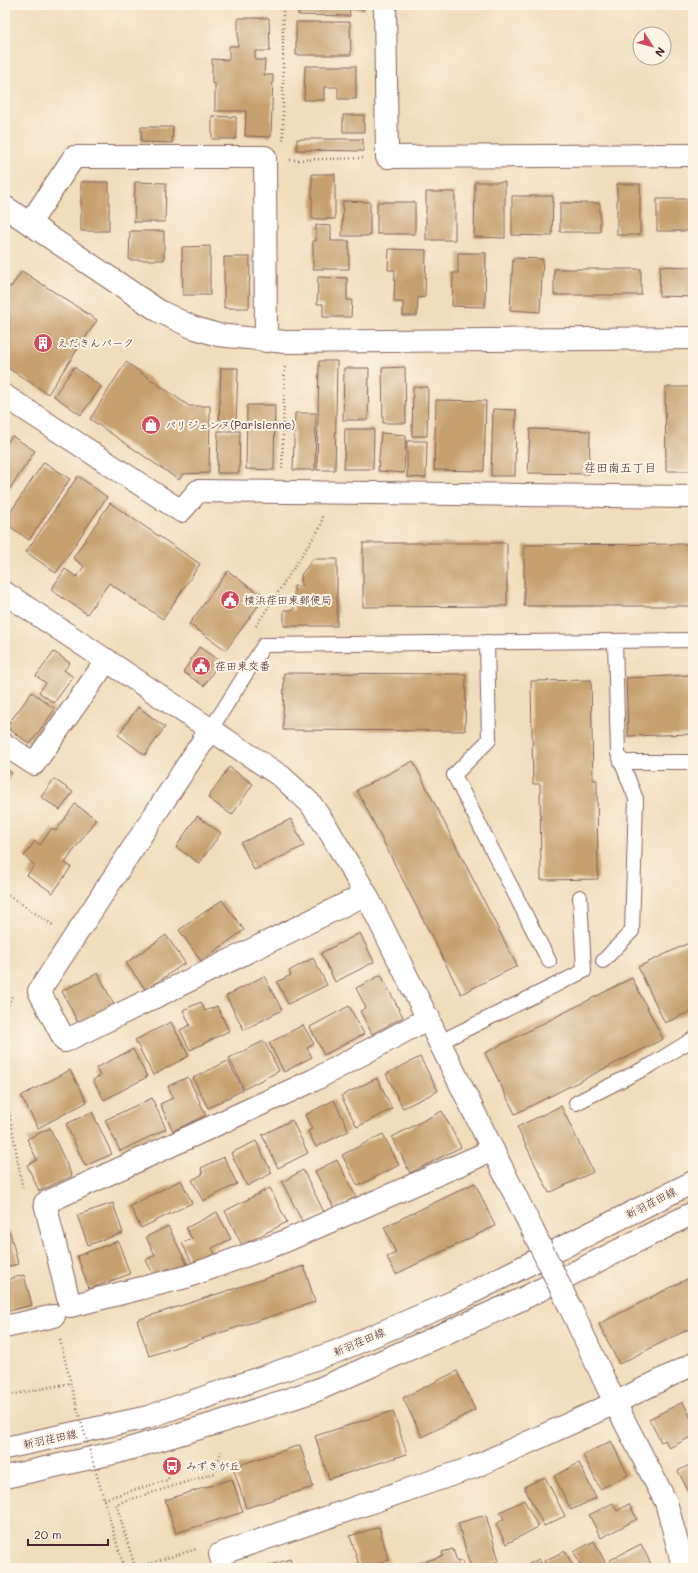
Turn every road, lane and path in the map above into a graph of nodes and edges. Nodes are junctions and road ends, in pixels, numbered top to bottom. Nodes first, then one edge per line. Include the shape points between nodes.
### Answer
1 (385, 5) edge
2 (693, 155) edge
3 (387, 157) junction
4 (283, 160) dead end
5 (5, 207) edge
6 (30, 223) junction
7 (693, 338) edge
8 (276, 341) junction
9 (5, 396) edge
10 (282, 492) junction
11 (324, 492) junction
12 (693, 497) edge
13 (5, 593) edge
14 (252, 631) dead end
15 (693, 640) edge
16 (614, 641) junction
17 (487, 642) junction
18 (107, 660) junction
19 (211, 729) junction
20 (5, 745) edge
21 (621, 762) junction
22 (693, 762) edge
23 (5, 893) edge
24 (366, 894) junction
25 (580, 897) dead end
26 (56, 928) dead end
27 (549, 961) dead end
28 (603, 961) dead end
29 (12, 996) dead end
30 (5, 1012) edge
31 (428, 1018) junction
32 (693, 1039) edge
33 (440, 1042) junction
34 (5, 1088) edge
35 (576, 1104) dead end
36 (493, 1150) junction
37 (693, 1182) edge
38 (24, 1195) dead end
39 (693, 1213) edge
40 (54, 1316) joint
41 (5, 1327) edge
42 (693, 1364) edge
43 (72, 1383) junction
44 (5, 1396) edge
45 (615, 1403) junction
46 (5, 1448) edge
47 (221, 1451) dead end
48 (170, 1469) dead end
49 (5, 1477) edge
50 (104, 1499) junction
51 (222, 1561) edge
52 (124, 1568) edge
53 (134, 1568) edge
54 (683, 1568) edge

1 - 3 street
2 - 3 street
3 - 4 path
5 - 6 street
6 - 8 street via 159,311 192,327 218,335
6 - 8 street via 74,157 265,157
7 - 8 street
8 - 10 path
9 - 10 street via 181,511 198,491
10 - 11 street
11 - 12 street
11 - 14 path via 321,526
13 - 18 street
15 - 16 lane
16 - 17 lane
16 - 21 lane via 618,753
17 - 19 lane via 264,645
17 - 27 lane via 489,740 454,775
18 - 19 street
18 - 20 street via 34,764
19 - 24 street via 282,777 310,803 328,828
19 - 24 street via 39,991 65,1041
21 - 22 lane
21 - 28 lane via 636,799 632,931
23 - 26 path
24 - 31 street
25 - 33 lane via 584,971
29 - 30 path
31 - 33 street
31 - 36 street via 314,1080 45,1202 70,1306 186,1277 283,1242
32 - 35 lane via 651,1065
33 - 36 street
34 - 38 path
36 - 45 street, bridge
37 - 46 street, 新羽荏田線 via 453,1302 335,1352 148,1417
39 - 49 street via 520,1300 317,1390 118,1452
40 - 41 street
40 - 43 path
42 - 45 street
43 - 44 path
43 - 50 path, bridge
45 - 51 street via 474,1468
45 - 54 street via 666,1502
47 - 53 path via 215,1473 116,1504
48 - 50 path via 168,1480
50 - 52 path, bridge
51 - 53 path via 203,1547

